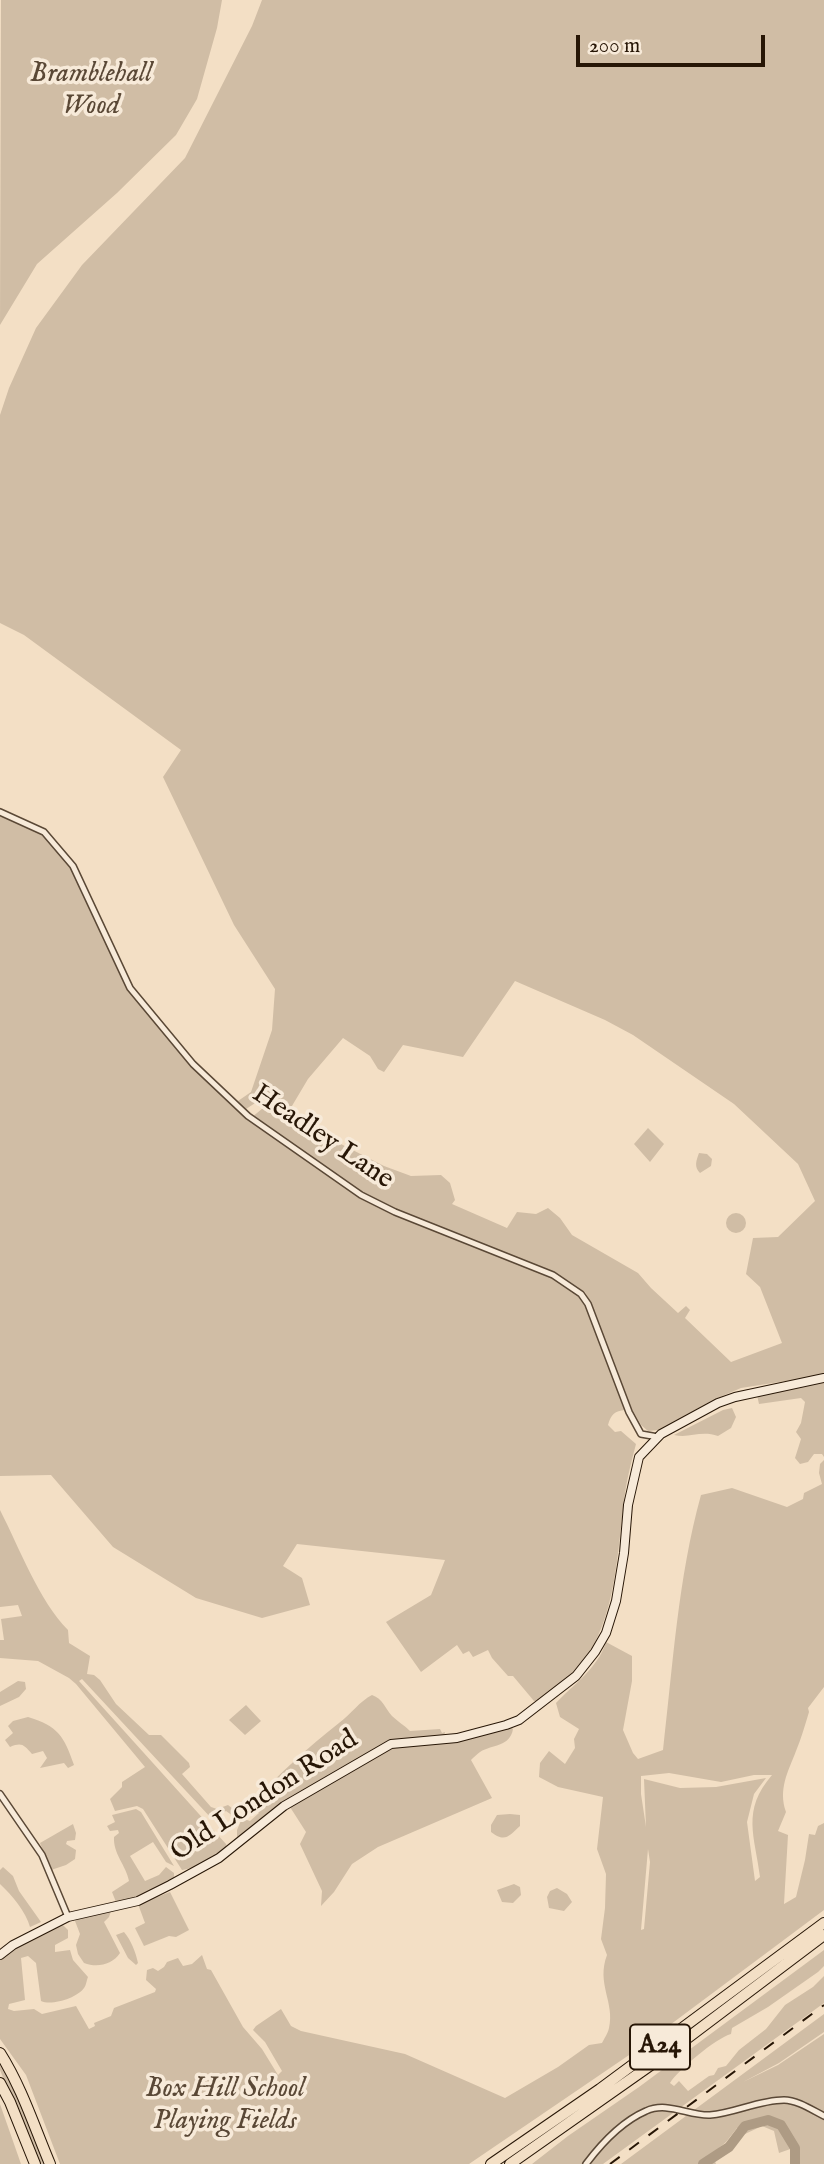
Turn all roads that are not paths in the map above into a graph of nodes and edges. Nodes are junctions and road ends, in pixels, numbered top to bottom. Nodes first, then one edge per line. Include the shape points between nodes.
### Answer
1 (0, 812) edge
2 (824, 1378) edge
3 (658, 1437) junction
4 (0, 1794) edge
5 (68, 1917) junction
6 (824, 1923) edge
7 (824, 1935) edge
8 (0, 1955) edge
9 (0, 2053) edge
10 (0, 2083) edge
11 (824, 2116) edge
12 (34, 2164) edge
13 (50, 2164) edge
14 (491, 2164) edge
15 (510, 2164) edge
16 (586, 2164) edge

1 - 3 street, Headley Lane via 44,832 73,866 130,988 193,1064 248,1116 361,1195 553,1275 581,1294 629,1412 641,1434
2 - 3 main road, Old London Road via 735,1397
3 - 5 main road, Old London Road via 639,1457 616,1601 606,1633 586,1666 565,1686 506,1725 457,1738 391,1744 284,1806 219,1858 170,1885 138,1901
4 - 5 street via 41,1856
5 - 8 main road, Old London Road
6 - 14 highway, A24 via 600,2090
7 - 15 highway, A24
9 - 13 highway
10 - 12 highway
11 - 16 street via 786,2100 709,2115 664,2107 648,2109 597,2148

